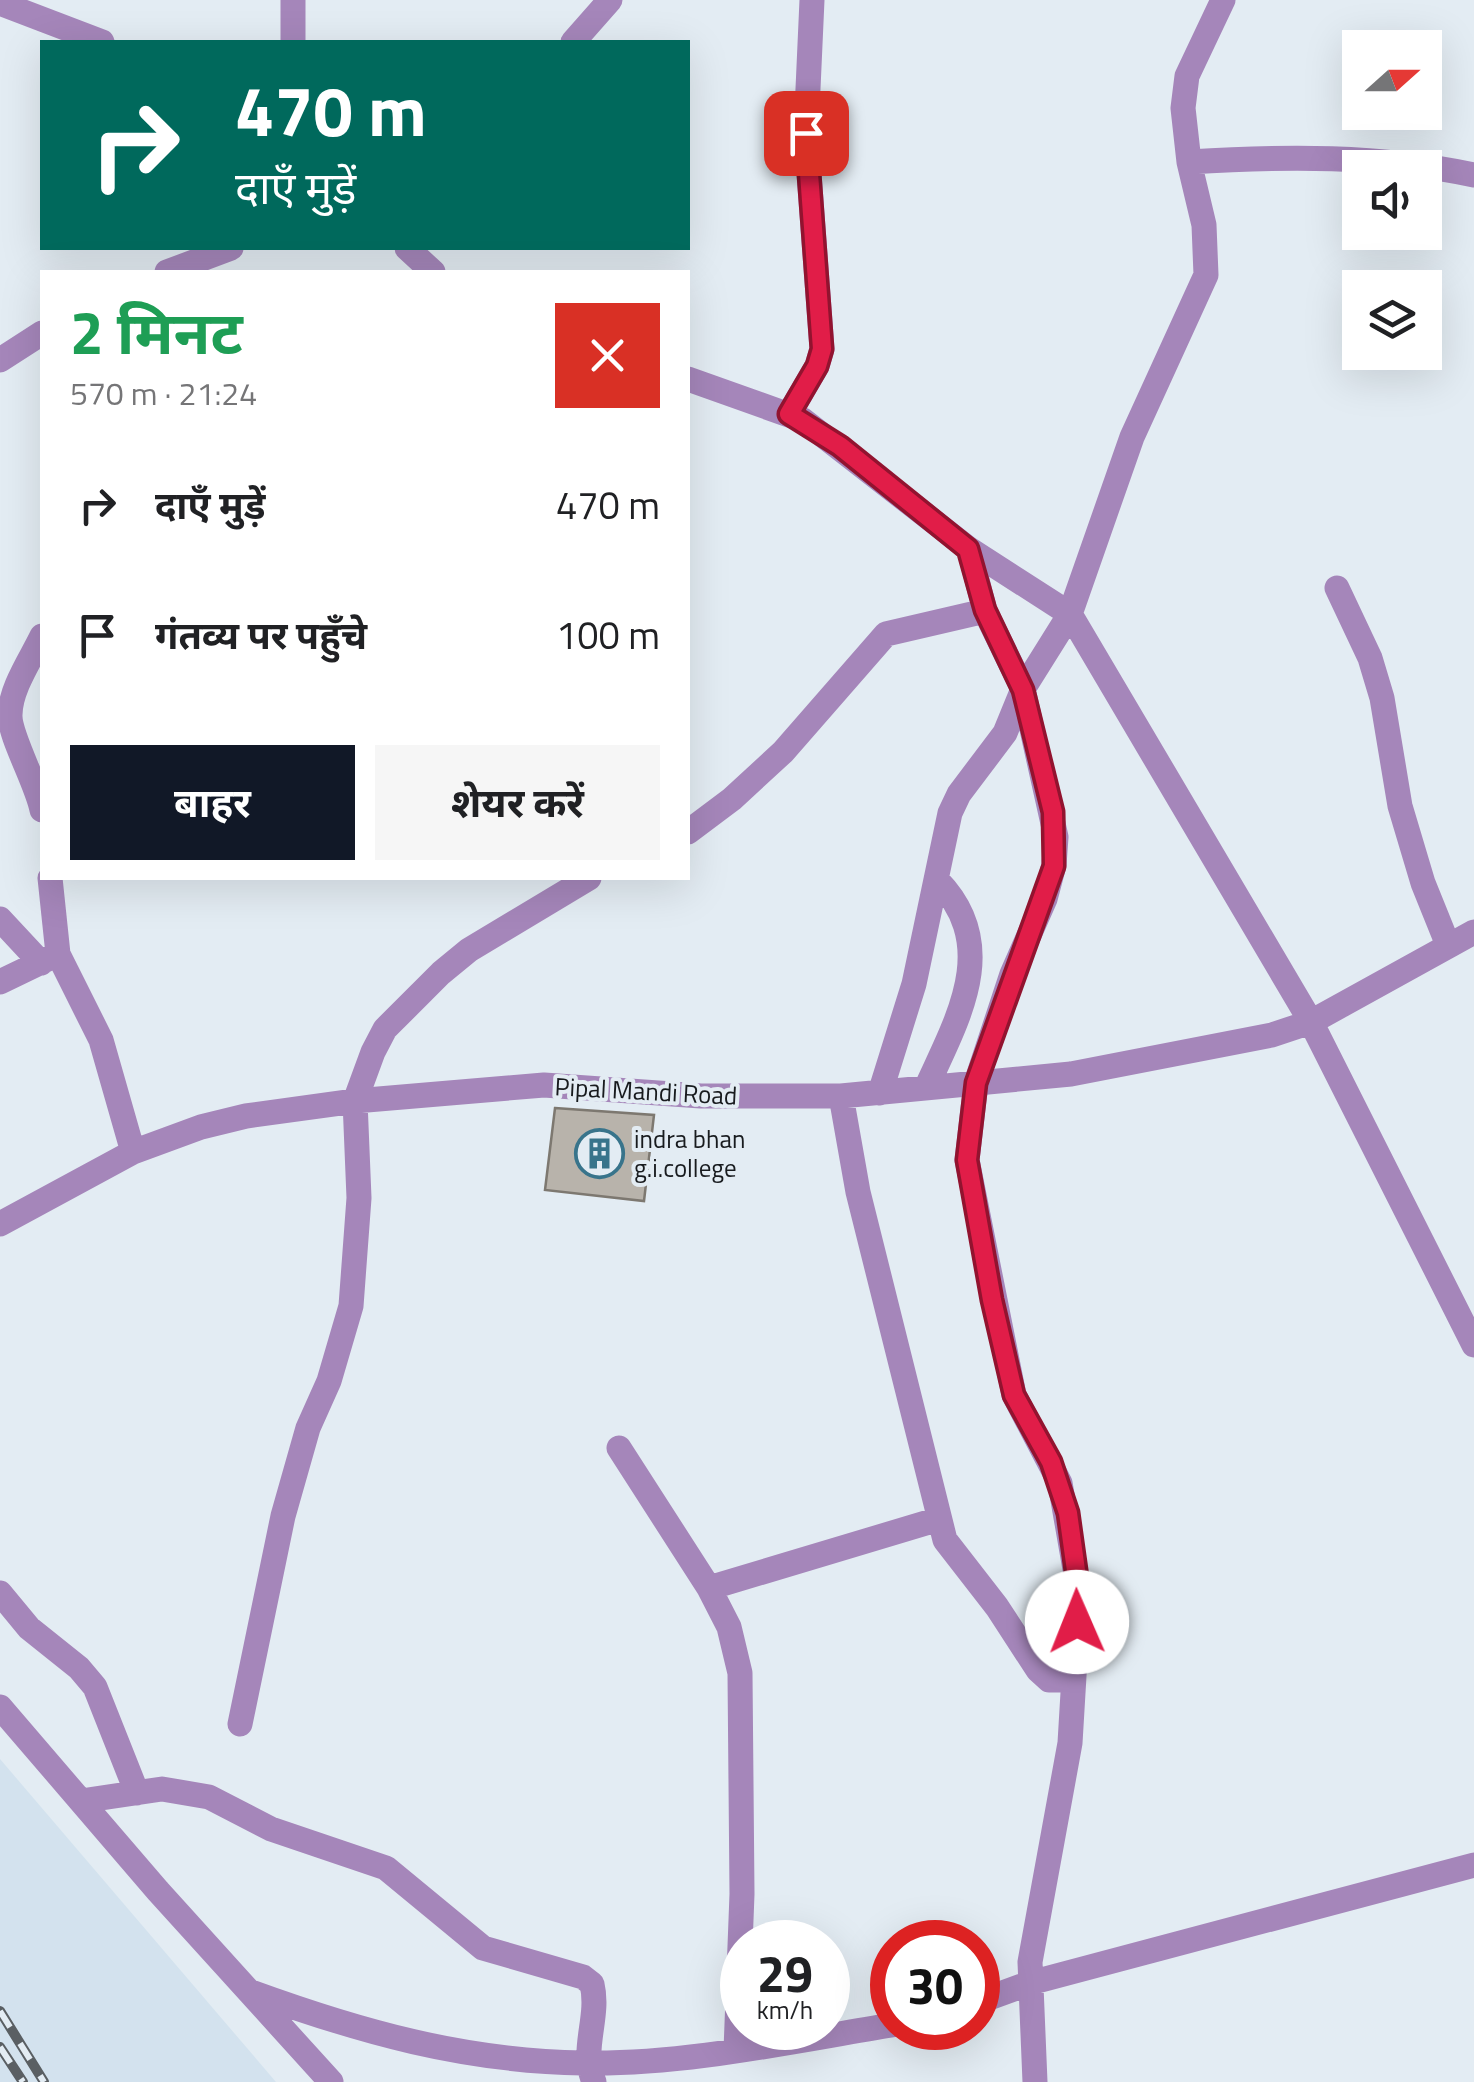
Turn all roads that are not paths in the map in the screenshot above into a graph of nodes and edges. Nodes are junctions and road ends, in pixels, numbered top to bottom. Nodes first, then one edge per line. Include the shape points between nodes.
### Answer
1 (293, 0) edge
2 (610, 0) edge
3 (812, 0) edge
4 (1223, 0) edge
5 (0, 3) edge
6 (97, 40) edge
7 (293, 40) edge
8 (575, 40) edge
9 (1189, 162) junction
10 (1474, 175) edge
11 (226, 250) edge
12 (409, 250) edge
13 (177, 270) edge
14 (431, 270) edge
15 (40, 334) edge
16 (0, 360) edge
17 (690, 380) edge
18 (789, 414) junction
19 (968, 549) junction
20 (1337, 588) dead end
21 (985, 610) junction
22 (1070, 614) junction
23 (40, 640) edge
24 (1023, 690) junction
25 (40, 802) edge
26 (690, 830) edge
27 (50, 880) edge
28 (586, 880) edge
29 (936, 880) junction
30 (0, 919) edge
31 (1474, 932) edge
32 (1448, 945) junction
33 (49, 958) junction
34 (0, 982) edge
35 (1312, 1022) junction
36 (976, 1083) junction
37 (927, 1086) junction
38 (880, 1093) junction
39 (841, 1096) junction
40 (355, 1101) junction
41 (133, 1152) junction
42 (0, 1224) edge
43 (1474, 1345) edge
44 (619, 1448) dead end
45 (939, 1519) junction
46 (709, 1588) junction
47 (0, 1593) edge
48 (1073, 1680) junction
49 (0, 1706) edge
50 (240, 1724) dead end
51 (137, 1794) junction
52 (81, 1801) junction
53 (1474, 1865) edge
54 (741, 1920) edge
55 (1030, 1983) junction
56 (251, 1992) junction
57 (1000, 1994) edge
58 (736, 2050) edge
59 (590, 2072) edge
60 (332, 2082) edge
61 (1035, 2082) edge

1 - 7 street
2 - 8 street
3 - 18 street via 806,133 822,349
4 - 9 street via 1187,76
5 - 6 street
9 - 10 street via 1349,160 1425,164
9 - 22 street via 1204,225 1206,275 1132,437
11 - 13 street
12 - 14 street
15 - 16 street
17 - 18 street
18 - 19 street via 840,446
19 - 21 street
19 - 22 street
20 - 32 street via 1374,671 1400,806
21 - 24 street
21 - 26 street via 886,634 783,752
22 - 24 street
22 - 35 street
23 - 25 street via 9,710
24 - 29 street via 1005,734 950,813
24 - 36 street via 1053,812 1054,866
27 - 33 street
28 - 40 street via 441,973 385,1030
29 - 37 street via 963,916 970,976
29 - 38 street via 914,984
30 - 33 street
31 - 32 street, Pipal Mandi Road
32 - 35 street, Pipal Mandi Road
33 - 34 street
33 - 41 street via 101,1040
35 - 36 street, Pipal Mandi Road via 1272,1036 1071,1074
35 - 43 street
36 - 37 street, Pipal Mandi Road
36 - 48 street via 967,1160 992,1300 1014,1395 1060,1483 1073,1545 1079,1592
37 - 38 street, Pipal Mandi Road
38 - 39 street, Pipal Mandi Road
39 - 40 street, Pipal Mandi Road via 701,1096 544,1085
39 - 45 street via 858,1192
40 - 41 street, Pipal Mandi Road via 216,1123
40 - 50 street via 359,1198 351,1306 283,1516
41 - 42 street, Pipal Mandi Road
44 - 46 street
45 - 46 street
45 - 48 street via 951,1552 1038,1670 1049,1680
46 - 54 street via 729,1627 740,1673
47 - 51 street via 95,1686
48 - 55 street via 1070,1743
49 - 52 street
51 - 52 street
51 - 59 street via 183,1790 209,1797 271,1829 386,1868 483,1948 583,1977 594,1993
52 - 56 street
53 - 55 street
55 - 57 street
55 - 61 street
56 - 59 street via 385,2038
56 - 60 street
58 - 59 street

